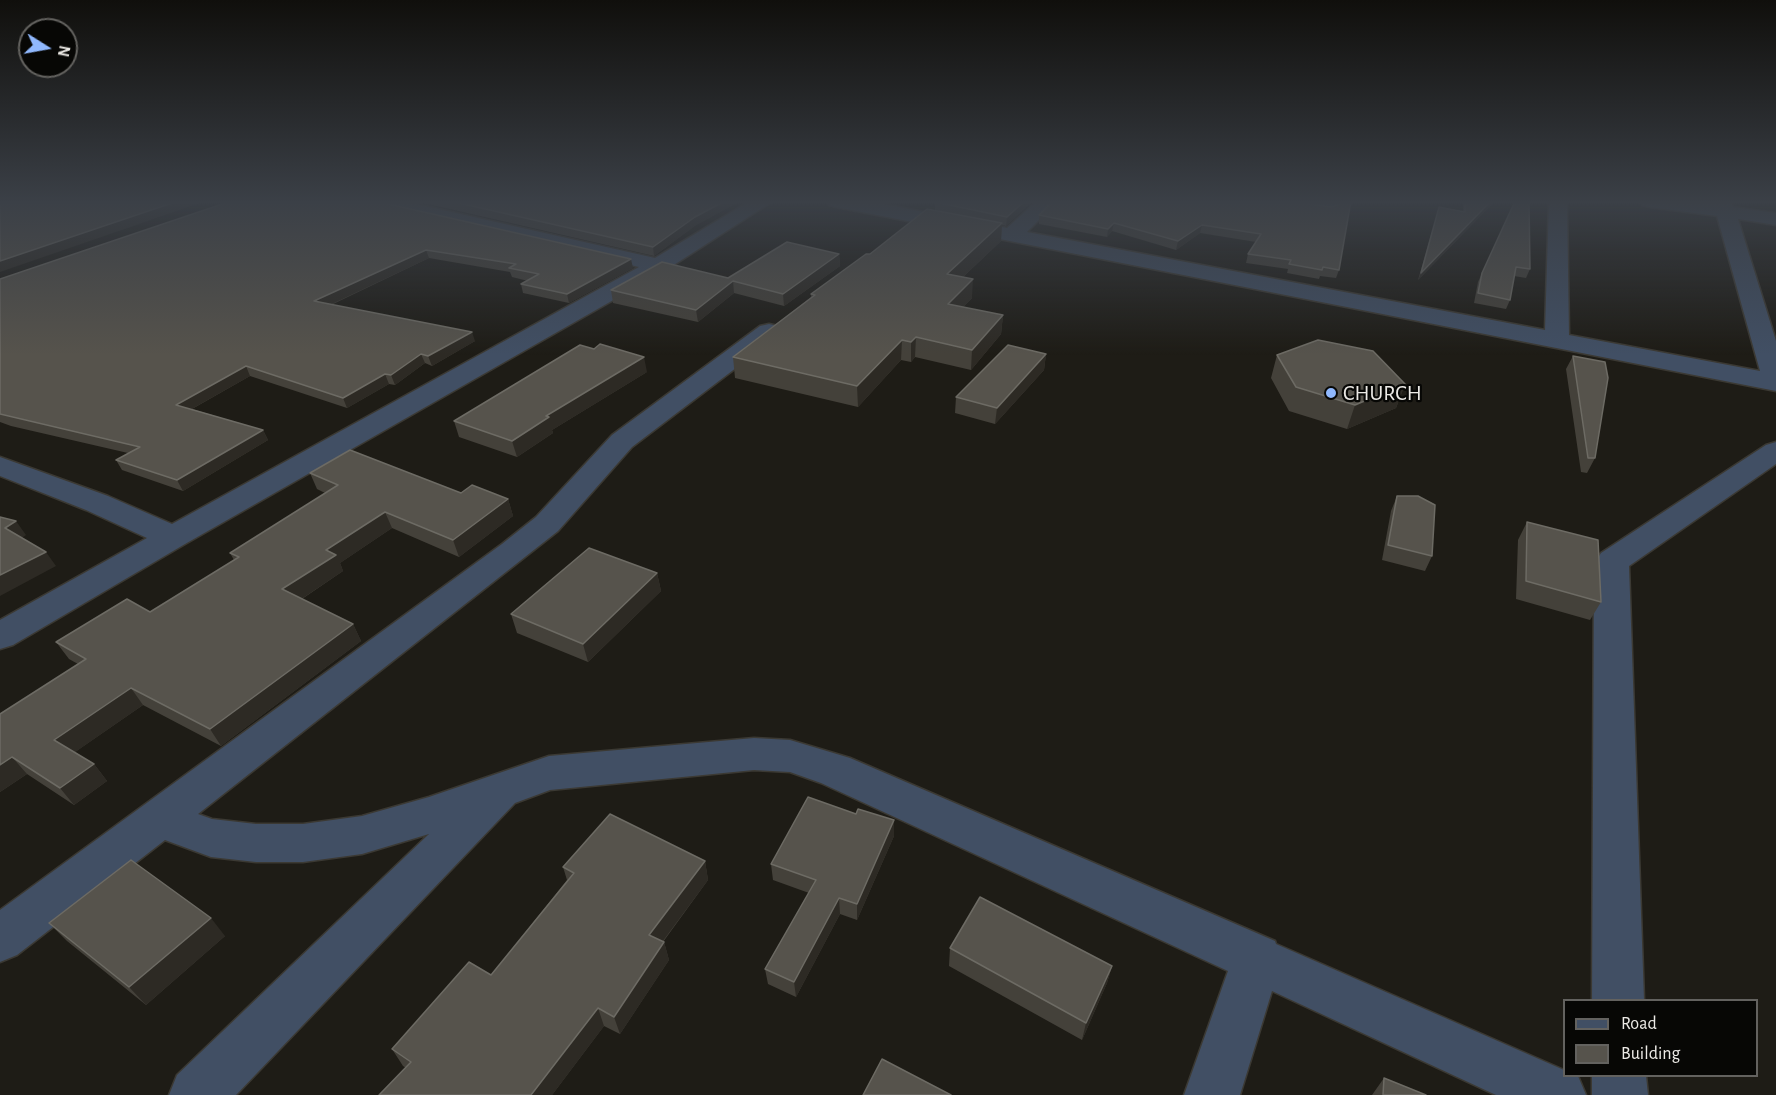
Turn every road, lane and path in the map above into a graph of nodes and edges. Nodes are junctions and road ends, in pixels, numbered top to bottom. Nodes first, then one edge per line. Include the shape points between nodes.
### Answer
1 (601, 252) edge
2 (679, 252) edge
3 (1095, 252) edge
4 (1558, 252) edge
5 (1737, 252) edge
6 (658, 265) junction
7 (791, 314) edge
8 (1557, 341) junction
9 (1776, 382) edge
10 (1776, 451) edge
11 (0, 465) edge
12 (172, 537) junction
13 (0, 636) edge
14 (506, 786) junction
15 (161, 819) junction
16 (0, 939) edge
17 (1257, 958) junction
18 (1618, 999) edge
19 (1619, 1077) edge
20 (198, 1095) edge
21 (1212, 1095) edge
22 (1558, 1095) edge
23 (1620, 1095) edge

1 - 6 street
2 - 6 street
3 - 8 street
4 - 8 street
5 - 9 street
6 - 12 street
7 - 15 street via 622,441 547,524 514,551
8 - 9 street
10 - 18 street via 1613,561
11 - 12 street
12 - 13 street
14 - 15 street via 362,835 303,843 211,838
14 - 17 street via 549,773 629,764 754,754 790,756 834,770
14 - 20 street
15 - 16 street
17 - 21 street
17 - 22 street
19 - 23 street

